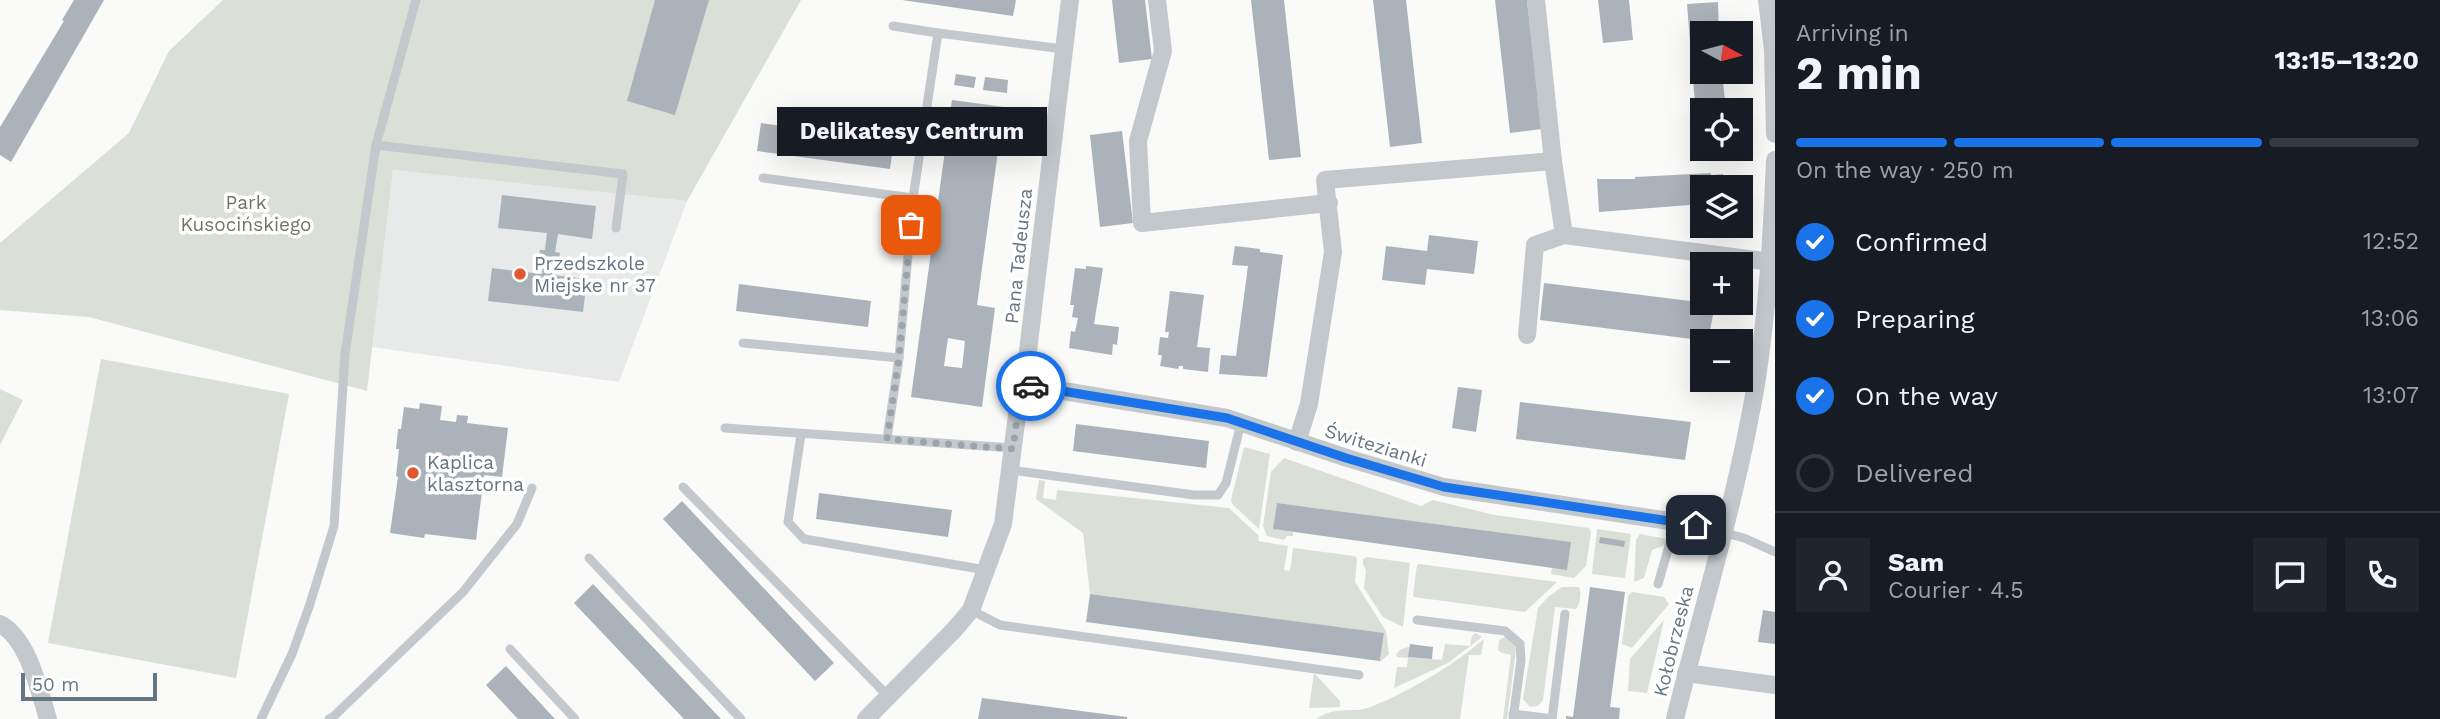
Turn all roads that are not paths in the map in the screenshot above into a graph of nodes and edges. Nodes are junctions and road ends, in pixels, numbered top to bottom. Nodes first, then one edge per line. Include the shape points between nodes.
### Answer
1 (416, 0) edge
2 (1070, 0) edge
3 (1157, 0) edge
4 (1536, 0) edge
5 (1767, 0) edge
6 (893, 26) dead end
7 (938, 33) junction
8 (1063, 48) junction
9 (1775, 134) edge
10 (376, 145) junction
11 (1553, 160) junction
12 (1775, 160) edge
13 (764, 178) dead end
14 (913, 198) junction
15 (1329, 203) junction
16 (616, 228) dead end
17 (1564, 235) junction
18 (1771, 262) junction
19 (1527, 335) dead end
20 (743, 343) dead end
21 (899, 358) junction
22 (1021, 384) junction
23 (1242, 422) junction
24 (725, 428) dead end
25 (801, 435) junction
26 (887, 439) junction
27 (1297, 442) junction
28 (1013, 449) junction
29 (1012, 470) junction
30 (683, 487) dead end
31 (532, 488) dead end
32 (1676, 522) junction
33 (1722, 532) junction
34 (1775, 552) edge
35 (589, 558) dead end
36 (986, 570) junction
37 (1658, 584) dead end
38 (971, 610) junction
39 (1565, 614) dead end
40 (1417, 620) dead end
41 (0, 624) edge
42 (510, 649) dead end
43 (1686, 673) junction
44 (1359, 675) dead end
45 (1775, 685) edge
46 (888, 696) junction
47 (872, 717) edge
48 (1513, 717) edge
49 (48, 719) edge
50 (261, 719) edge
51 (329, 719) edge
52 (575, 719) edge
53 (741, 719) edge
54 (1552, 719) edge
55 (1675, 719) edge

1 - 10 lane
2 - 8 street, Pana Tadeusza
3 - 15 street via 1163,51 1138,141 1142,223
4 - 11 street
5 - 9 street
6 - 7 lane
7 - 8 lane
7 - 14 lane
8 - 22 street, Pana Tadeusza
10 - 16 lane via 623,174
10 - 50 lane via 345,354 334,526 292,654
11 - 15 street via 1325,180
11 - 17 street
12 - 18 street, Kołobrzeska
13 - 14 lane
14 - 21 lane
15 - 27 street via 1333,252 1309,404
17 - 18 street
17 - 19 street via 1535,245
18 - 33 street, Kołobrzeska via 1756,379
20 - 21 lane
21 - 26 lane
22 - 23 street, Świtezianki
22 - 28 street, Pana Tadeusza
23 - 27 street, Świtezianki
23 - 29 lane via 1226,483 1218,495
24 - 25 lane
25 - 26 lane
25 - 36 lane via 788,522 804,539
26 - 28 lane
27 - 32 street, Świtezianki via 1444,487
28 - 29 street, Pana Tadeusza
29 - 36 street, Pana Tadeusza via 1003,524
30 - 46 lane
31 - 51 lane via 517,524 463,592
32 - 33 street, Świtezianki
32 - 37 lane
33 - 34 lane
33 - 43 street, Kołobrzeska
35 - 53 lane
36 - 38 street, Pana Tadeusza
38 - 44 lane via 1000,625
38 - 46 street, Pana Tadeusza
39 - 54 lane
40 - 48 lane via 1505,631 1520,644
41 - 49 street via 9,628 31,663
42 - 52 lane
43 - 45 street
43 - 55 street, Kołobrzeska
46 - 47 street, Pana Tadeusza
48 - 54 lane

